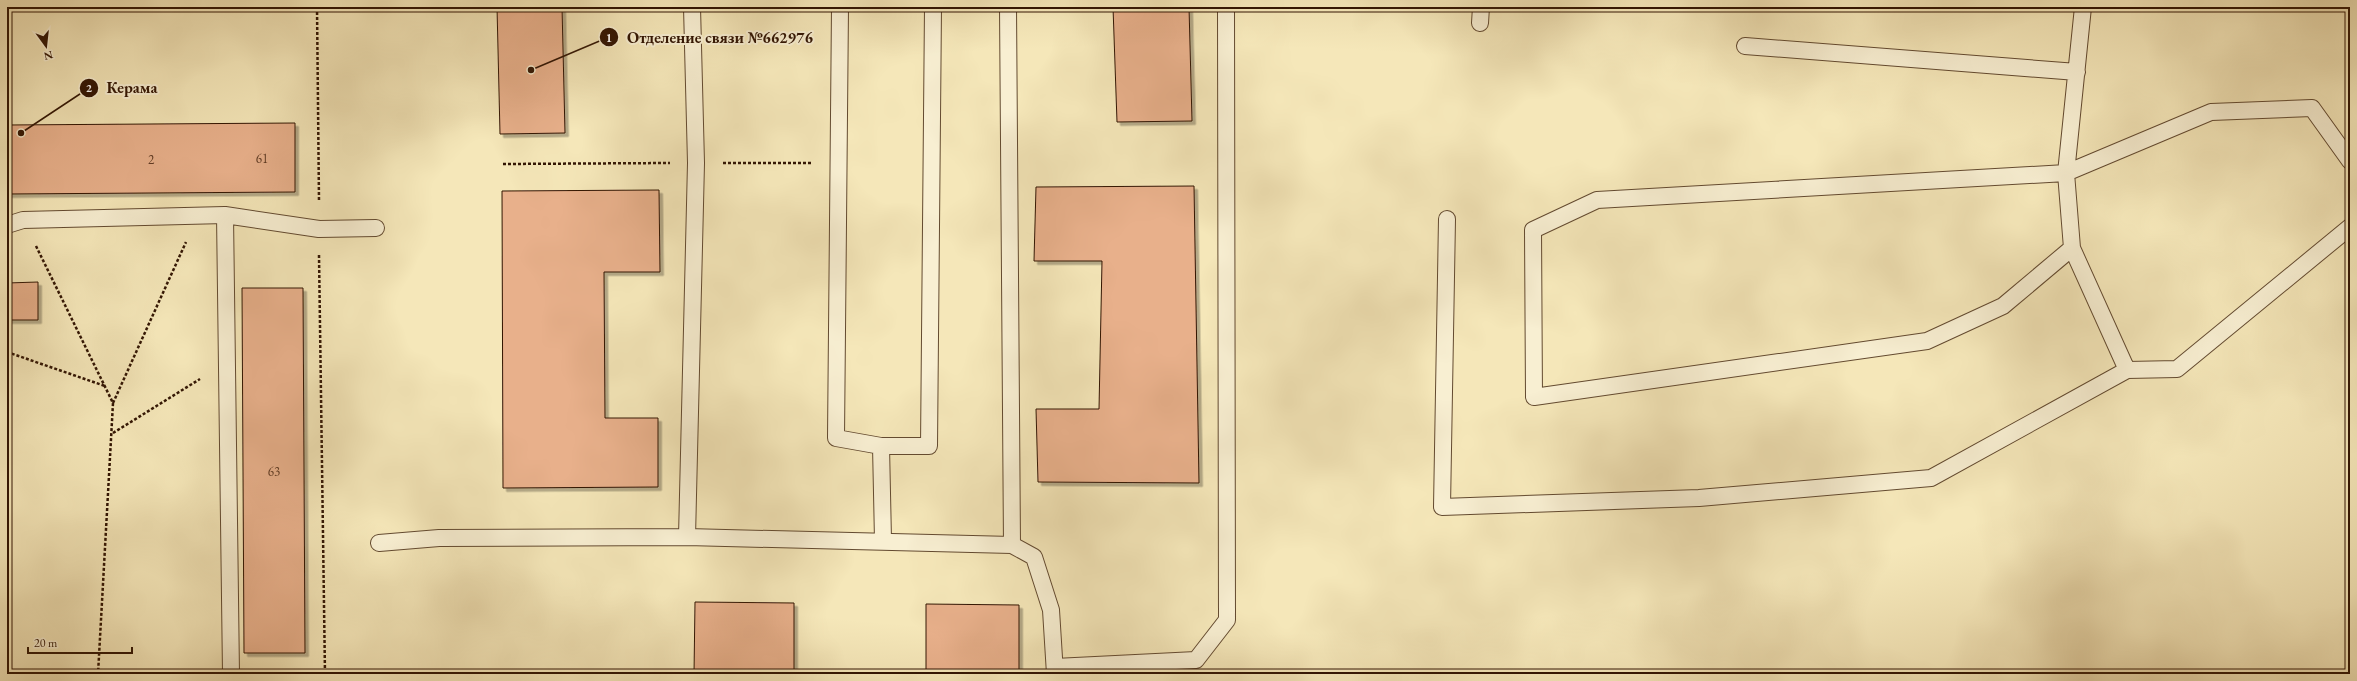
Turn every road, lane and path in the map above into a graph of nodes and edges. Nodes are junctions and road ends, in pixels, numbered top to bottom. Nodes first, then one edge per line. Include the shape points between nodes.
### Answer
1 (317, 7) edge
2 (692, 7) edge
3 (840, 7) edge
4 (934, 7) edge
5 (1008, 7) edge
6 (1226, 7) edge
7 (2083, 7) edge
8 (1745, 46) dead end
9 (2077, 72) junction
10 (2350, 161) edge
11 (2066, 173) junction
12 (225, 215) junction
13 (198, 216) junction
14 (1447, 219) dead end
15 (23, 220) junction
16 (7, 225) edge
17 (2350, 227) edge
18 (319, 228) junction
19 (376, 228) dead end
20 (2072, 248) junction
21 (7, 352) edge
22 (228, 362) junction
23 (2127, 370) junction
24 (105, 386) junction
25 (113, 403) junction
26 (113, 433) junction
27 (881, 446) junction
28 (687, 537) junction
29 (882, 540) junction
30 (379, 543) dead end
31 (1012, 545) junction
32 (1055, 671) edge
33 (98, 674) edge
34 (231, 674) edge
35 (325, 674) edge

1 - 18 path
2 - 28 lane via 696,163
3 - 27 lane via 836,438
4 - 27 lane via 929,446
5 - 31 lane
6 - 32 lane via 1227,620 1196,660
7 - 9 lane
8 - 9 lane
9 - 11 lane
10 - 11 lane via 2312,108 2211,112
11 - 20 lane
11 - 20 lane via 1597,200 1533,230 1534,397 1927,342 2003,306
12 - 13 lane
12 - 18 lane
12 - 22 lane
13 - 15 lane
13 - 25 path
14 - 23 lane via 1442,508 1699,498 1931,478
15 - 16 lane
15 - 24 path
17 - 23 lane via 2177,370
18 - 19 lane
18 - 35 path
20 - 23 lane
21 - 24 path
22 - 26 path
22 - 34 lane
24 - 25 path
25 - 26 path
26 - 33 path
27 - 29 lane
28 - 29 lane
28 - 30 lane via 439,538
29 - 31 lane
31 - 32 lane via 1034,557 1052,610

